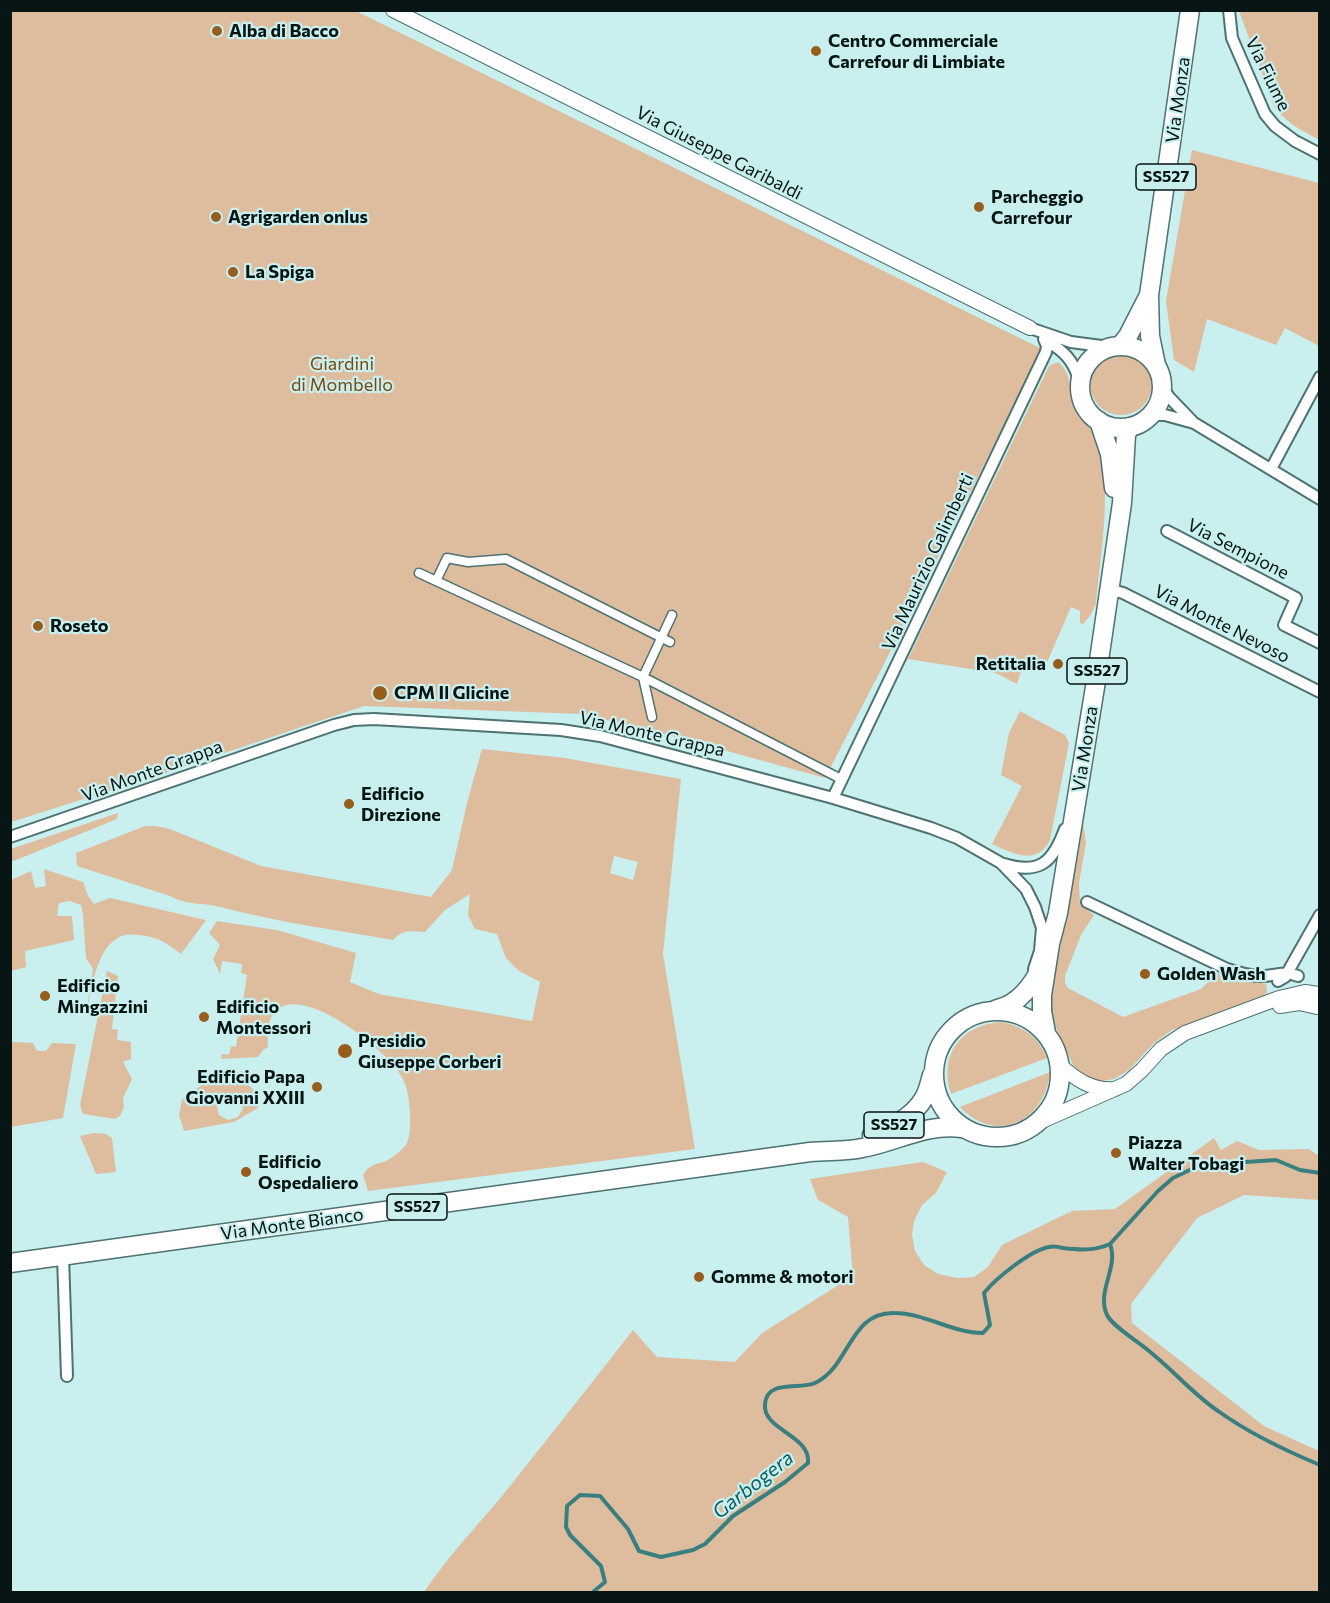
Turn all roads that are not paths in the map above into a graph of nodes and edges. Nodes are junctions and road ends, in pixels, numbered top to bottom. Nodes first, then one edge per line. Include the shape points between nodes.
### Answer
1 (393, 10) edge
2 (1191, 10) edge
3 (1229, 15) edge
4 (1320, 154) edge
5 (1149, 296) junction
6 (1030, 328) junction
7 (1044, 339) junction
8 (1114, 346) junction
9 (1155, 365) junction
10 (1320, 377) edge
11 (1080, 383) junction
12 (1161, 385) junction
13 (1146, 419) junction
14 (1099, 421) junction
15 (1194, 423) junction
16 (1129, 427) junction
17 (1272, 469) junction
18 (1320, 499) edge
19 (1167, 531) dead end
20 (1113, 552) junction
21 (419, 573) dead end
22 (436, 581) junction
23 (1108, 589) junction
24 (672, 615) dead end
25 (661, 637) junction
26 (670, 642) dead end
27 (1320, 643) edge
28 (643, 677) junction
29 (1320, 692) edge
30 (652, 717) dead end
31 (841, 779) junction
32 (1079, 789) junction
33 (833, 798) junction
34 (10, 837) edge
35 (1001, 863) junction
36 (1087, 902) dead end
37 (1320, 915) edge
38 (1050, 944) junction
39 (1293, 974) junction
40 (1266, 976) junction
41 (1278, 981) junction
42 (1029, 987) junction
43 (1279, 998) junction
44 (1319, 998) edge
45 (986, 1011) junction
46 (1223, 1019) junction
47 (1046, 1034) junction
48 (1059, 1064) junction
49 (936, 1065) junction
50 (1120, 1088) junction
51 (1035, 1124) junction
52 (962, 1128) junction
53 (823, 1150) junction
54 (63, 1256) junction
55 (10, 1263) edge
56 (67, 1376) dead end

1 - 6 street, Via Giuseppe Garibaldi
2 - 5 main road, Via Monza / SS527
3 - 4 street, Via Fiume via 1232,38 1265,114 1282,131
5 - 8 main road, Via Monza / SS527 via 1128,336
5 - 9 main road, Via Monza / SS527
6 - 7 street, Via Giuseppe Garibaldi
6 - 8 street, Via Giuseppe Garibaldi via 1071,342
7 - 11 street, Via Giuseppe Garibaldi via 1070,359
7 - 31 street, Via Maurizio Galimberti via 1046,352
8 - 9 main road via 1143,352
8 - 11 main road via 1089,360
9 - 12 main road
10 - 17 street
11 - 14 main road via 1084,404
12 - 13 main road via 1158,404
12 - 15 street
13 - 15 street via 1165,415
13 - 16 main road
14 - 16 main road
14 - 20 main road, Via Monza / SS527 via 1113,471
15 - 17 street
16 - 20 main road, Via Monza / SS527
17 - 18 street
19 - 27 street, Via Sempione via 1296,598 1284,625
20 - 23 main road, Via Monza / SS527
21 - 22 street
22 - 25 street via 447,558 468,562 506,559
22 - 28 street
23 - 29 street, Via Monte Nevoso via 1123,592
23 - 32 main road, Via Monza / SS527
24 - 25 street
25 - 26 street
25 - 28 street
28 - 30 street
28 - 31 street
31 - 33 street, Via Maurizio Galimberti
32 - 35 street, Via Monte Grappa via 1053,857 1039,866 1023,869
32 - 38 main road, Via Monza / SS527
33 - 34 street, Via Monte Grappa via 600,736 561,730 354,720
33 - 35 street, Via Monte Grappa via 957,838
35 - 42 street, Via Monte Grappa via 1026,890 1042,928
36 - 40 street via 1227,969
37 - 39 street via 1298,955
38 - 42 main road, Via Monza / SS527
38 - 47 main road, Via Monza / SS527 via 1042,995
39 - 40 street
39 - 41 street
39 - 44 street
40 - 41 street
41 - 43 street
42 - 45 main road, Via Monza / SS527 via 1005,1007
43 - 44 street via 1305,992
43 - 46 street
44 - 46 street via 1307,1004
45 - 47 main road, SS527 via 1019,1013
45 - 49 main road, SS527 via 955,1027 945,1038
46 - 50 street via 1174,1039
47 - 48 main road, SS527
48 - 50 street via 1084,1083 1105,1089
48 - 51 main road, SS527 via 1061,1079 1053,1104
49 - 52 main road, SS527 via 936,1089 943,1107
49 - 53 main road, Via Monte Bianco / SS527 via 924,1098 902,1120 886,1130
50 - 51 street
51 - 52 main road, SS527 via 999,1136
52 - 53 main road, Via Monte Bianco / SS527 via 936,1127 864,1148
53 - 54 main road, Via Monte Bianco / SS527
54 - 55 main road, Via Monte Bianco / SS527
54 - 56 street

